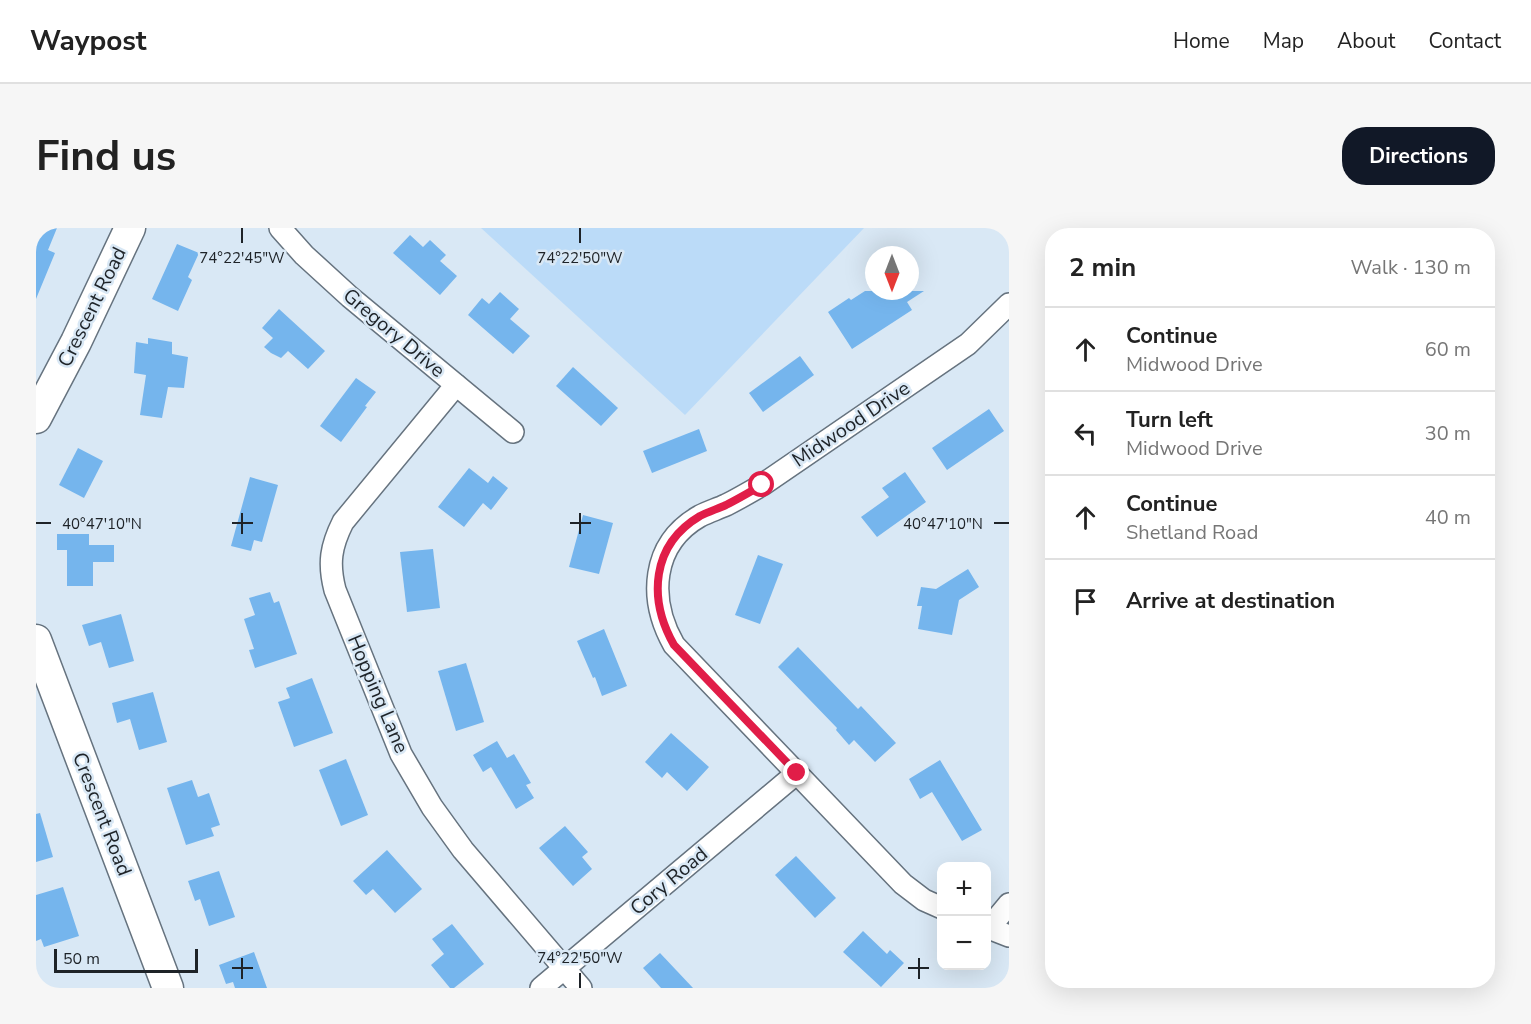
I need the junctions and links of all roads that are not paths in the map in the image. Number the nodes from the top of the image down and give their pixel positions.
1 (130, 228) edge
2 (280, 228) edge
3 (1009, 304) edge
4 (456, 385) junction
5 (36, 418) edge
6 (513, 432) dead end
7 (36, 640) edge
8 (797, 773) junction
9 (1009, 904) edge
10 (937, 906) edge
11 (991, 924) edge
12 (991, 928) edge
13 (1009, 936) edge
14 (564, 969) junction
15 (168, 988) edge
16 (541, 988) edge
17 (581, 988) edge

1 - 5 street, Crescent Road
2 - 4 street, Gregory Drive
3 - 8 street, Midwood Drive
4 - 6 street, Gregory Drive
4 - 14 street, Hopping Lane
7 - 15 street, Crescent Road
8 - 10 street, Midwood Drive
8 - 14 street, Cory Road
9 - 11 street
12 - 13 street
14 - 16 street, Cory Road
14 - 17 street, Hopping Lane

